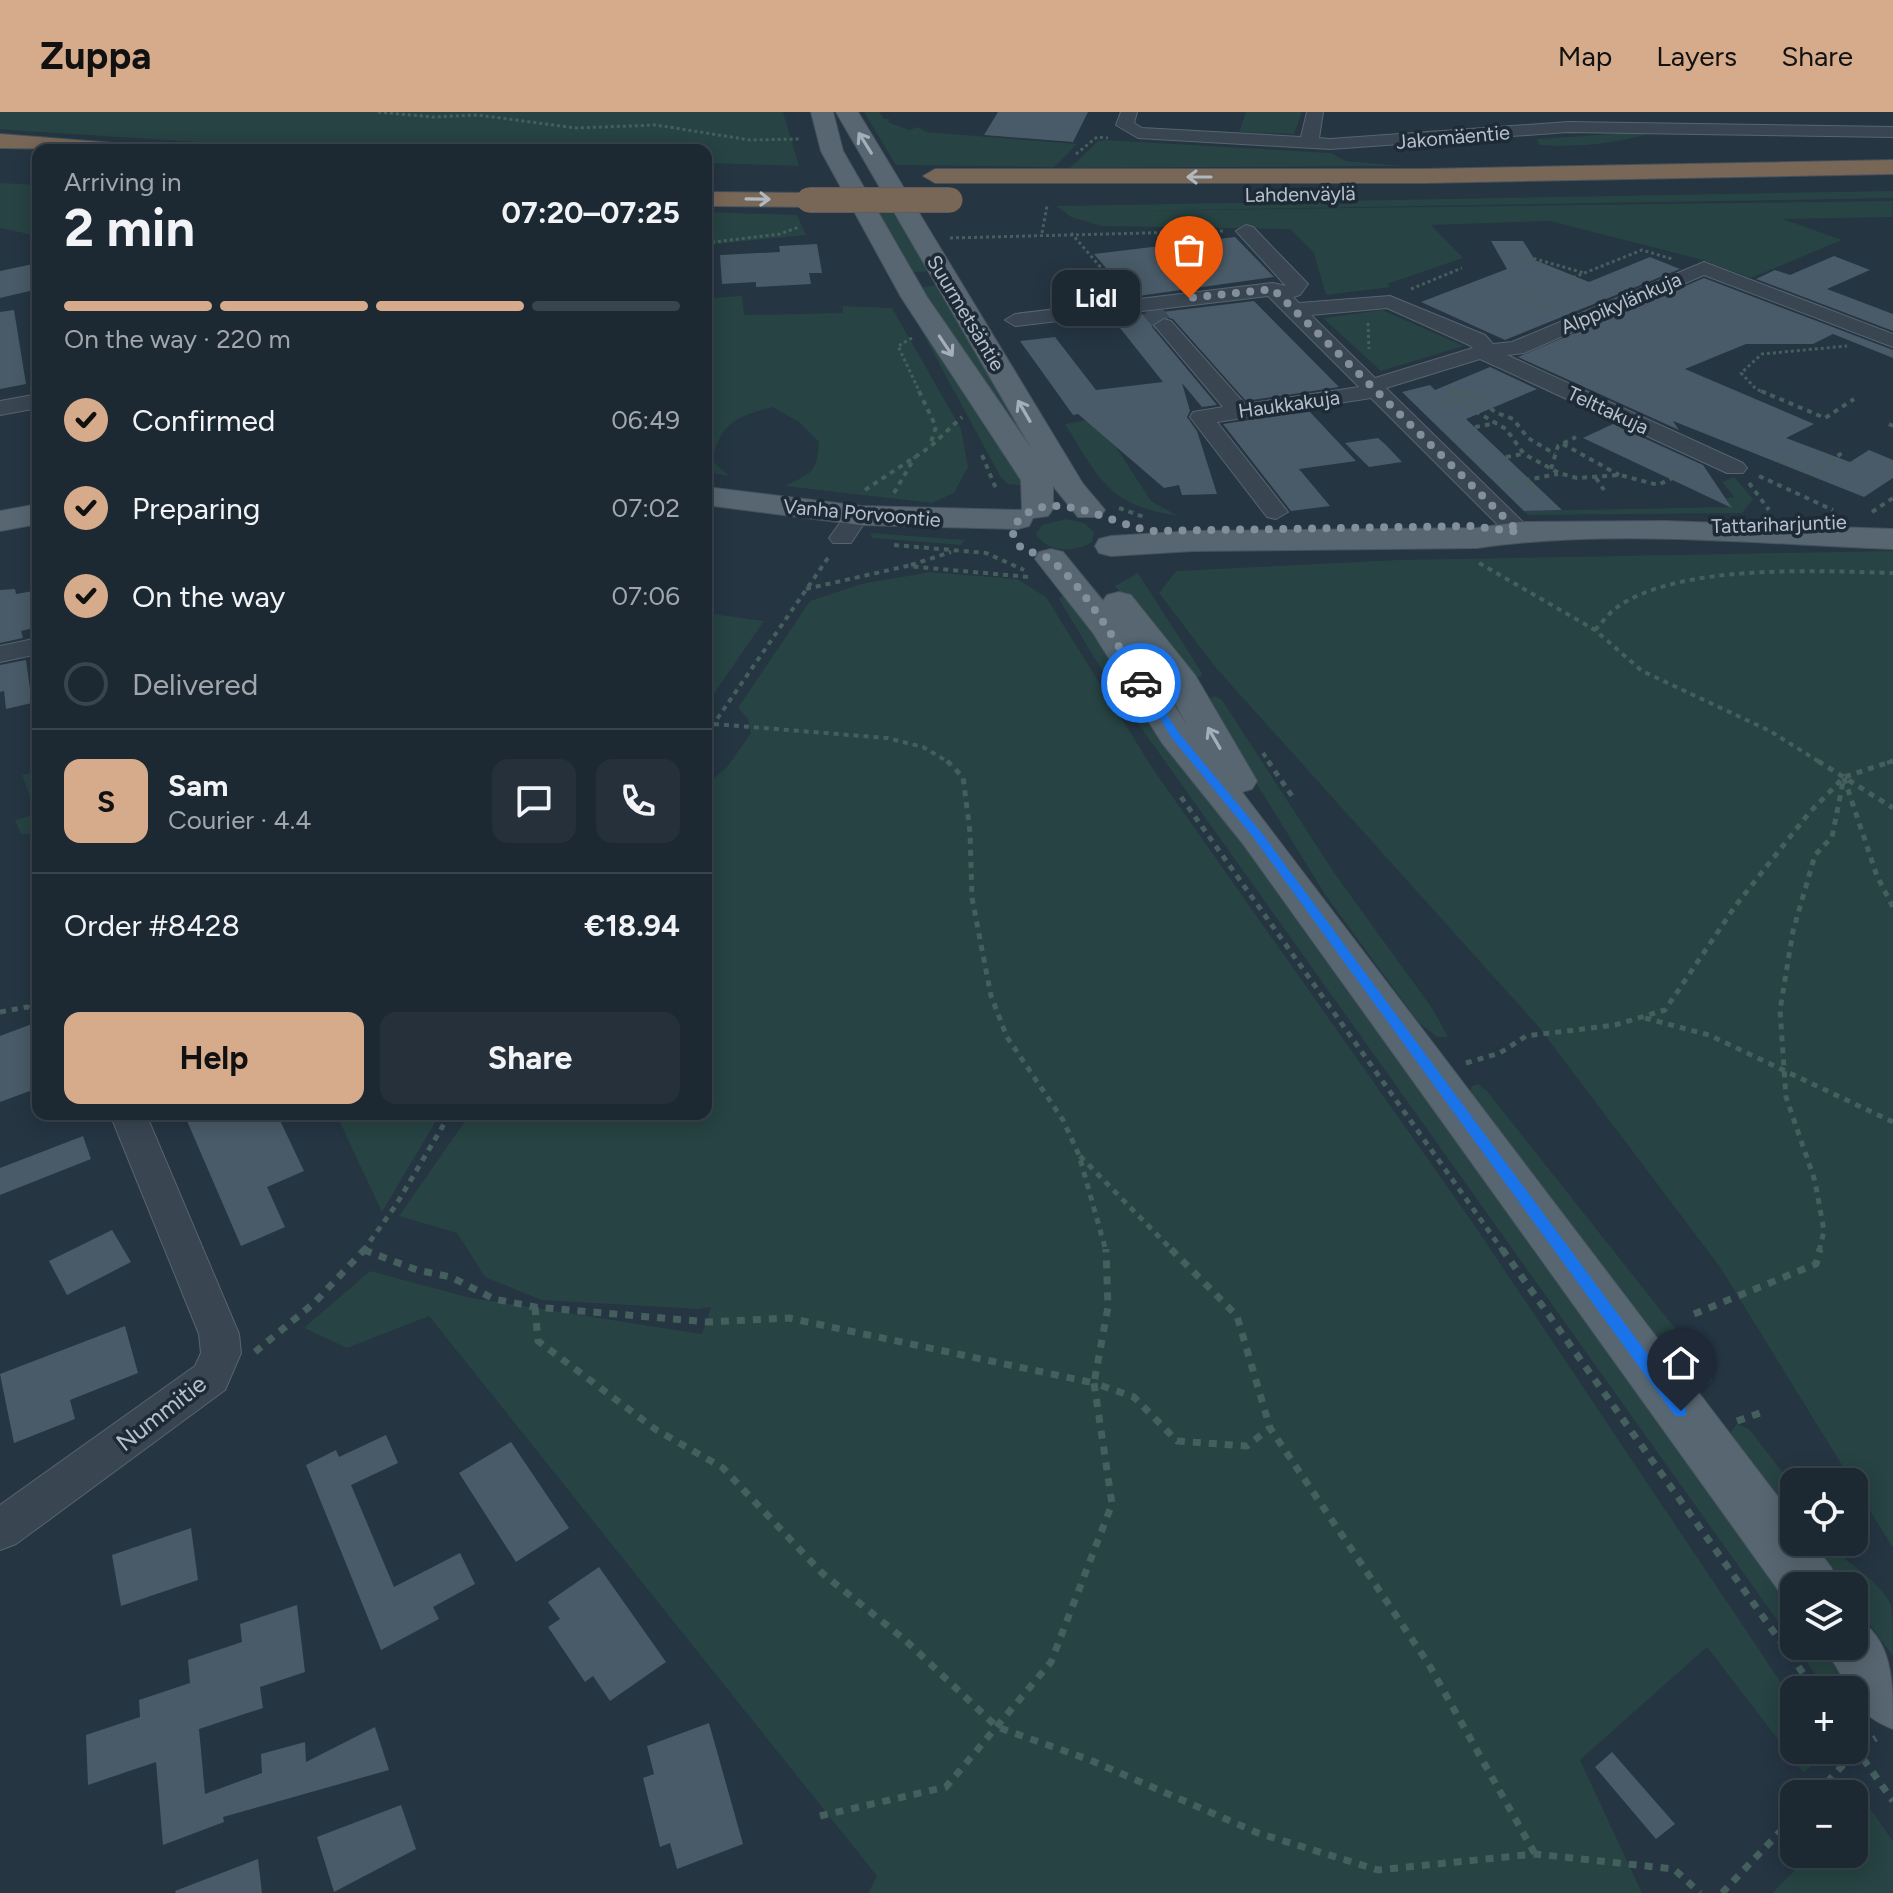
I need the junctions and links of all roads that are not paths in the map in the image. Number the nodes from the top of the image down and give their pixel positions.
1 (822, 112) edge
2 (847, 112) edge
3 (1129, 112) edge
4 (1315, 112) edge
5 (1893, 132) edge
6 (0, 141) edge
7 (38, 144) edge
8 (1310, 144) junction
9 (1893, 167) edge
10 (812, 175) dead end
11 (1893, 184) edge
12 (712, 199) edge
13 (1246, 231) road end
14 (1278, 294) junction
15 (1295, 310) junction
16 (1148, 311) junction
17 (1015, 320) dead end
18 (1883, 337) edge
19 (1482, 352) junction
20 (1374, 388) junction
21 (32, 402) edge
22 (0, 408) edge
23 (1239, 411) junction
24 (1735, 468) road end
25 (712, 497) edge
26 (712, 497) edge
27 (32, 502) edge
28 (0, 508) edge
29 (1276, 512) dead end
30 (32, 515) edge
31 (1882, 518) edge
32 (0, 521) edge
33 (1023, 523) junction
34 (1105, 528) junction
35 (1665, 531) junction
36 (1519, 532) junction
37 (1893, 539) edge
38 (1042, 569) junction
39 (32, 647) edge
40 (0, 654) edge
41 (1257, 835) junction
42 (130, 1120) edge
43 (0, 1530) edge
44 (1800, 1572) edge
45 (1864, 1660) edge
46 (1893, 1699) edge

1 -> 33 main road, Suurmetsäntie
34 -> 2 main road, Suurmetsäntie
3 - 8 street, Jakomäentie
4 - 8 street
5 - 8 street, Jakomäentie
6 - 7 highway
9 -> 10 highway, Lahdenväylä
12 -> 11 highway, Lahdenväylä, bridge
13 - 14 street
14 - 15 street
14 - 16 street
15 - 19 street, Telttakuja
15 - 20 street
16 - 17 street
16 - 23 street
18 - 19 street, Alppikylänkuja
19 - 20 street, Alppikylänkuja
19 - 24 street, Telttakuja
20 - 23 street, Haukkakuja
20 - 36 street
21 - 22 street
23 - 29 street, Haukkakuja
25 - 33 main road, Vanha Porvoontie
26 - 33 main road, Vanha Porvoontie
27 - 28 main road
30 - 32 main road
31 - 35 main road, Tattariharjuntie
33 - 34 main road
33 - 38 main road
34 - 36 main road, Tattariharjuntie
34 - 36 main road, Tattariharjuntie
34 - 38 main road
41 -> 34 main road, Suurmetsäntie
35 - 36 main road, Tattariharjuntie
35 - 37 main road, Tattariharjuntie
38 - 41 main road, Suurmetsäntie
39 - 40 street
41 - 44 main road, Suurmetsäntie
42 - 43 street, Nummitie
45 - 46 main road

